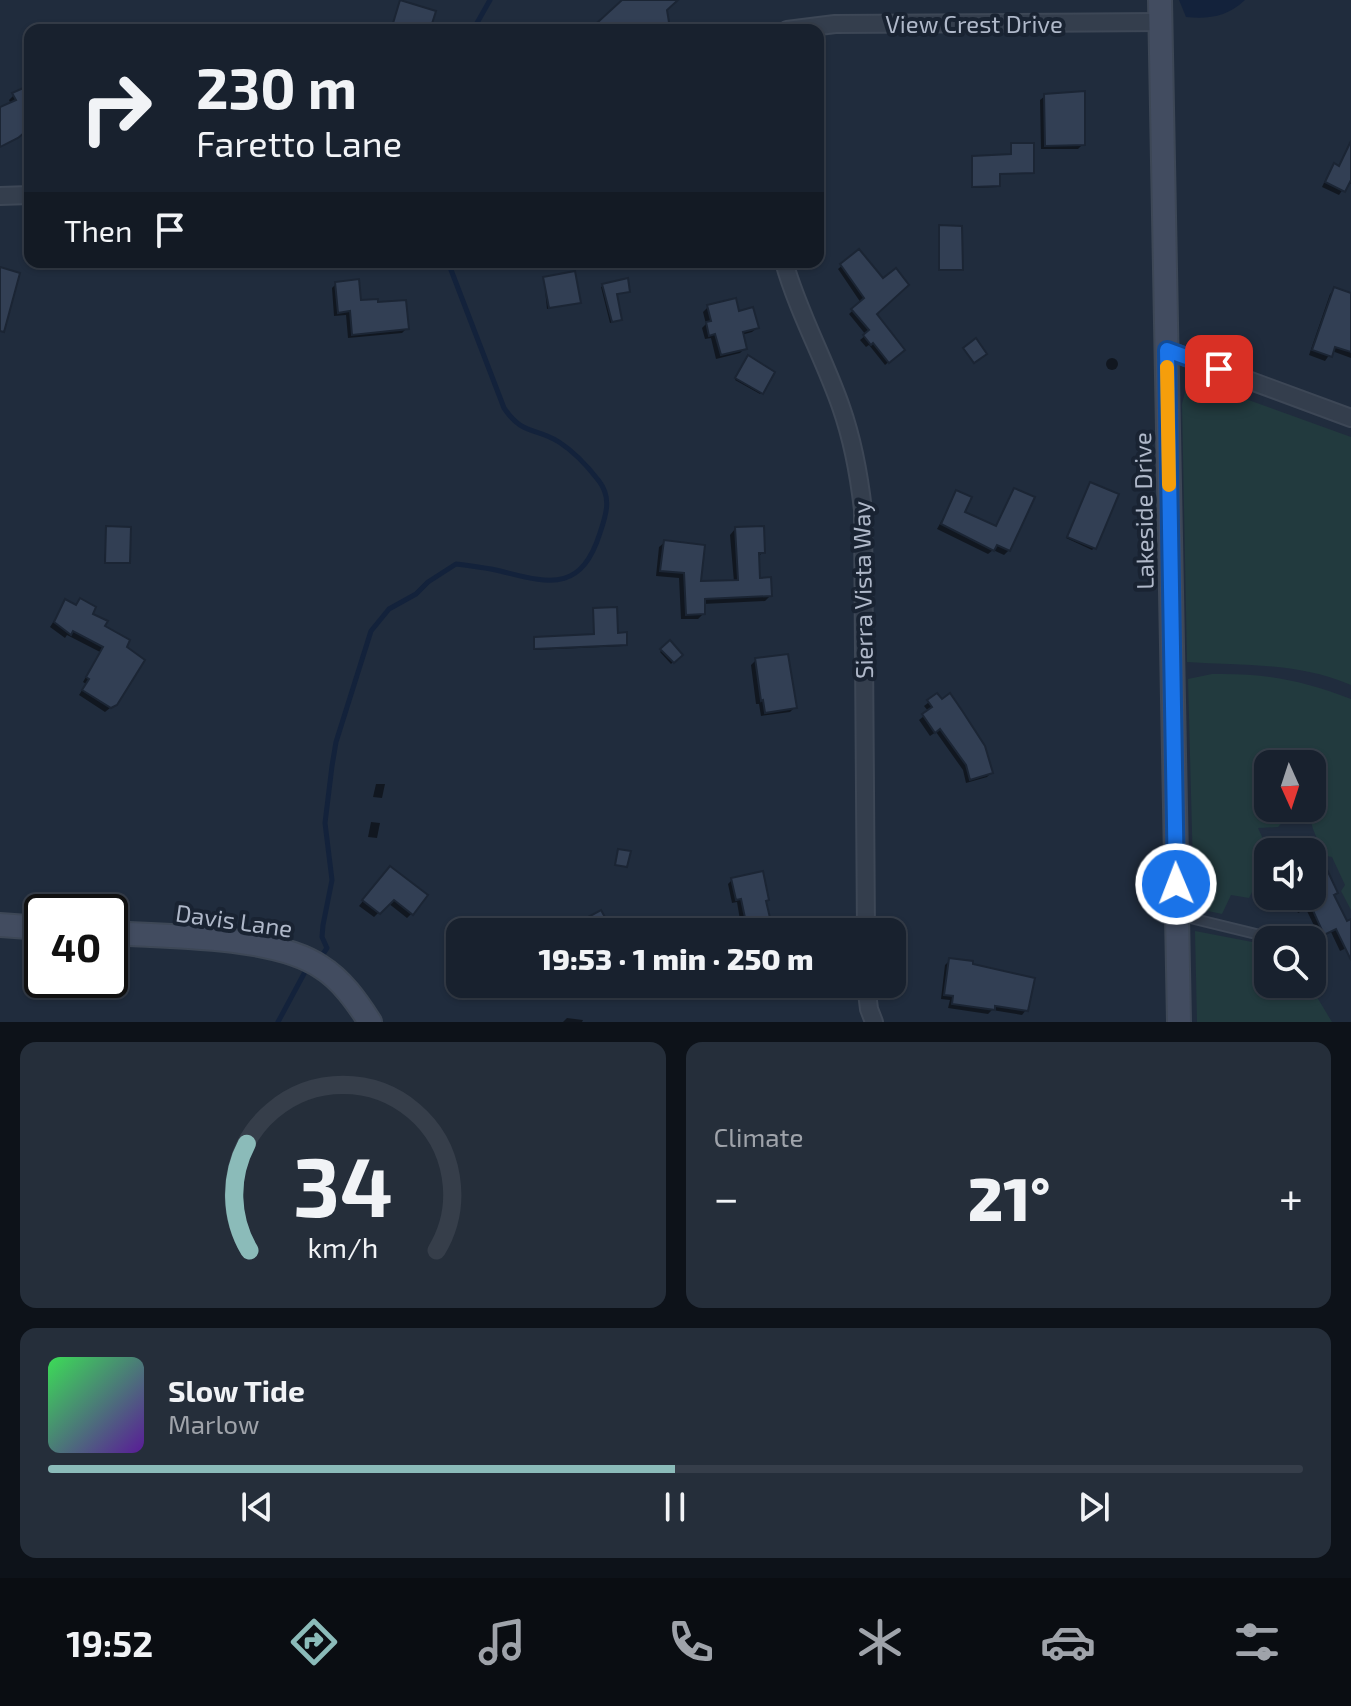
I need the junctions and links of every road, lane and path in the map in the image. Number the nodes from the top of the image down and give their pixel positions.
1 (1160, 11) edge
2 (824, 25) edge
3 (24, 195) edge
4 (0, 196) edge
5 (786, 268) edge
6 (1167, 350) junction
7 (1351, 418) edge
8 (1177, 915) junction
9 (866, 918) edge
10 (0, 925) edge
11 (24, 927) edge
12 (128, 934) edge
13 (1254, 934) edge
14 (868, 998) edge
15 (370, 1022) edge
16 (874, 1022) edge
17 (1179, 1022) edge

1 - 2 street, View Crest Drive
1 - 6 street, Lakeside Drive
3 - 4 street
5 - 9 street, Sierra Vista Way
6 - 7 street
6 - 8 street, Lakeside Drive
8 - 13 lane
8 - 17 street, Lakeside Drive
10 - 11 street
12 - 15 street, Davis Lane
14 - 16 street

